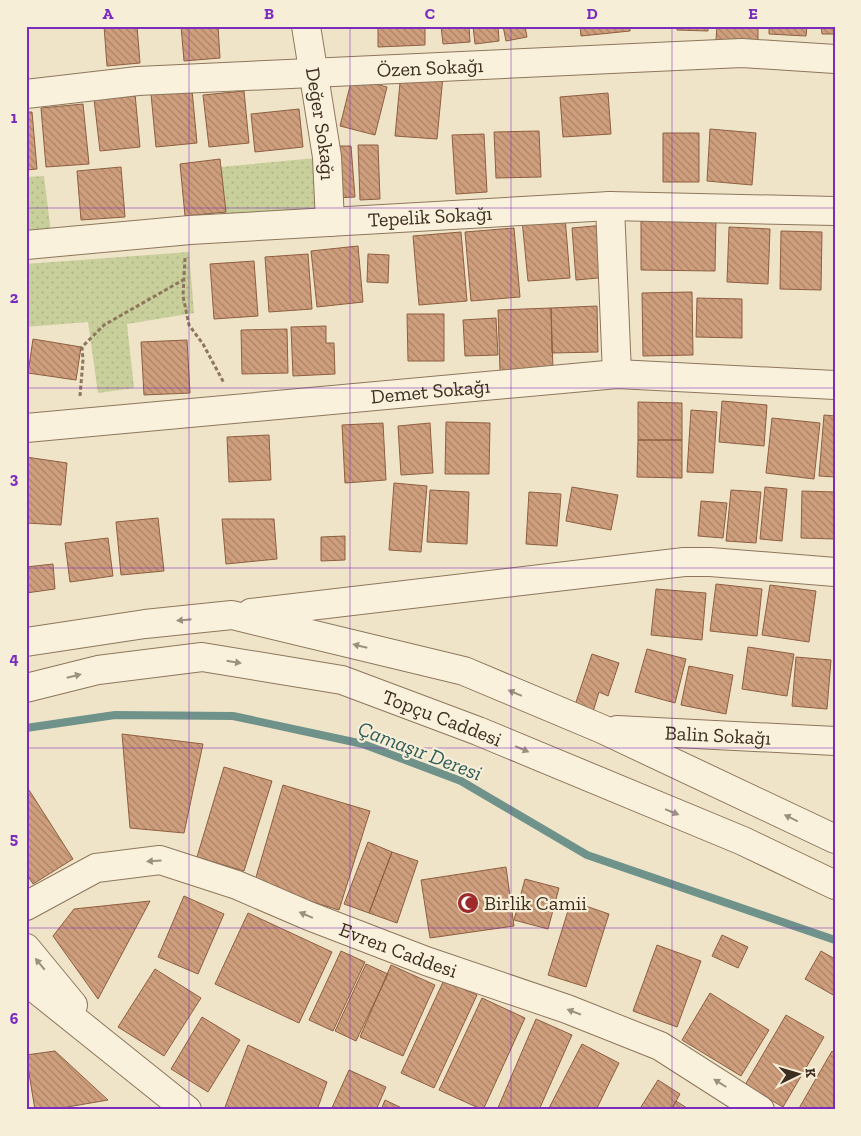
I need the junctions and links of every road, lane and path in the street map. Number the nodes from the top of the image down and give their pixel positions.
1 (306, 26) edge
2 (835, 59) edge
3 (315, 74) junction
4 (26, 94) edge
5 (610, 206) junction
6 (835, 211) edge
7 (330, 222) junction
8 (190, 230) junction
9 (26, 245) edge
10 (183, 280) junction
11 (618, 374) junction
12 (835, 385) edge
13 (245, 408) junction
14 (70, 424) junction
15 (26, 428) edge
16 (835, 572) edge
17 (232, 615) junction
18 (26, 642) edge
19 (26, 688) edge
20 (602, 729) junction
21 (835, 741) edge
22 (835, 839) edge
23 (835, 885) edge
24 (26, 906) edge
25 (26, 948) edge
26 (26, 982) edge
27 (104, 1043) junction
28 (187, 1110) edge
29 (760, 1110) edge

1 - 3 street, Değer Sokağı
2 - 3 street, Özen Sokağı
3 - 4 street, Özen Sokağı
3 - 7 street, Değer Sokağı
5 - 6 street, Tepelik Sokağı
5 - 7 street, Tepelik Sokağı
5 - 11 street
7 - 8 street, Tepelik Sokağı
8 - 9 street, Tepelik Sokağı
8 - 10 path
10 - 13 path
10 - 14 path
11 - 12 street, Demet Sokağı
11 - 13 street, Demet Sokağı
13 - 14 street, Demet Sokağı
14 - 15 street, Demet Sokağı
16 - 17 street
17 -> 18 street
20 -> 17 street
19 -> 23 street, Topçu Caddesi
20 - 21 street, Balin Sokağı
22 -> 20 street
29 -> 24 street, Evren Caddesi
27 -> 25 street
26 - 27 street
27 - 28 street

